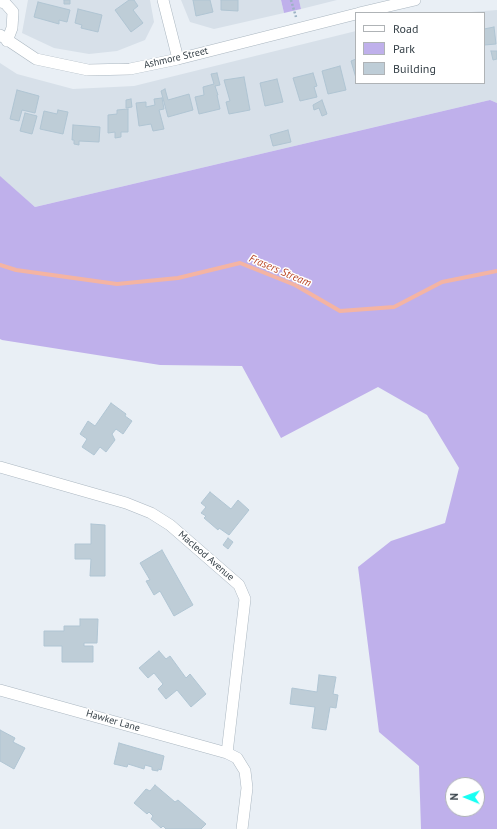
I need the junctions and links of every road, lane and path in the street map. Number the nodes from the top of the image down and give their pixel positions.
1 (163, 0) edge
2 (291, 0) edge
3 (415, 0) edge
4 (0, 2) edge
5 (363, 12) edge
6 (355, 14) edge
7 (298, 27) junction
8 (4, 38) edge
9 (178, 59) junction
10 (0, 467) edge
11 (0, 690) edge
12 (227, 753) junction
13 (242, 829) edge

1 - 9 street
2 - 7 path
3 - 5 street
4 - 8 street
6 - 7 street, Ashmore Street
7 - 9 street, Ashmore Street
8 - 9 street, Ashmore Street
10 - 12 street, Macleod Avenue
11 - 12 street, Hawker Lane
12 - 13 street

